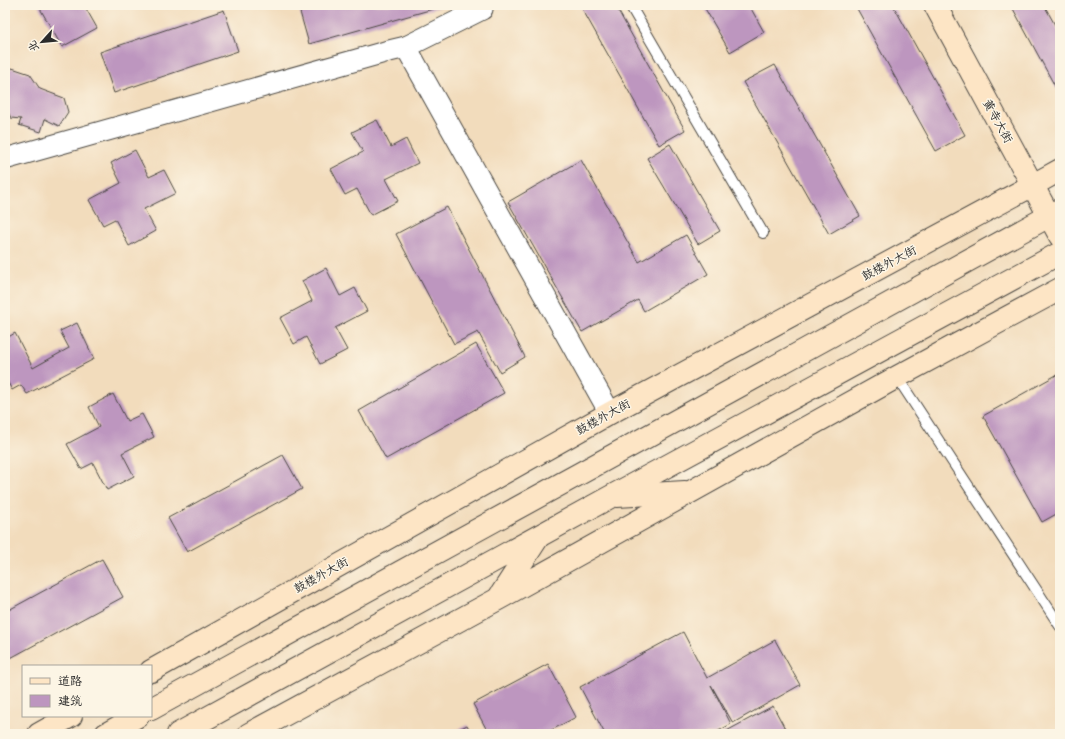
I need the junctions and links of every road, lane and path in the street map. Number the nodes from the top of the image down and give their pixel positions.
1 (630, 5) edge
2 (935, 5) edge
3 (483, 6) edge
4 (406, 47) junction
5 (5, 159) edge
6 (1060, 170) edge
7 (1033, 185) junction
8 (1055, 213) edge
9 (763, 233) dead end
10 (1060, 236) edge
11 (1060, 253) edge
12 (1060, 289) edge
13 (897, 377) junction
14 (610, 413) junction
15 (691, 491) junction
16 (610, 497) junction
17 (538, 536) junction
18 (498, 599) junction
19 (1060, 626) edge
20 (152, 670) edge
21 (152, 708) edge
22 (69, 717) edge
23 (136, 717) edge
24 (39, 734) edge
25 (106, 734) edge
26 (178, 734) edge
27 (249, 734) edge

1 - 9 lane
2 - 7 street, 黄寺大街
3 - 4 street
4 - 5 street
4 - 14 street
6 - 7 street, 鼓楼外大街
7 - 8 street, 黄寺大街
7 - 14 street, 鼓楼外大街
8 - 10 street, 黄寺大街
8 - 21 street
11 - 16 street
12 - 13 street
13 - 15 street
13 - 19 lane
14 - 20 street, 鼓楼外大街
15 - 16 street
15 - 18 street
16 - 17 street
17 - 18 street
17 - 26 street
18 - 27 street
22 - 24 street
23 - 25 street

